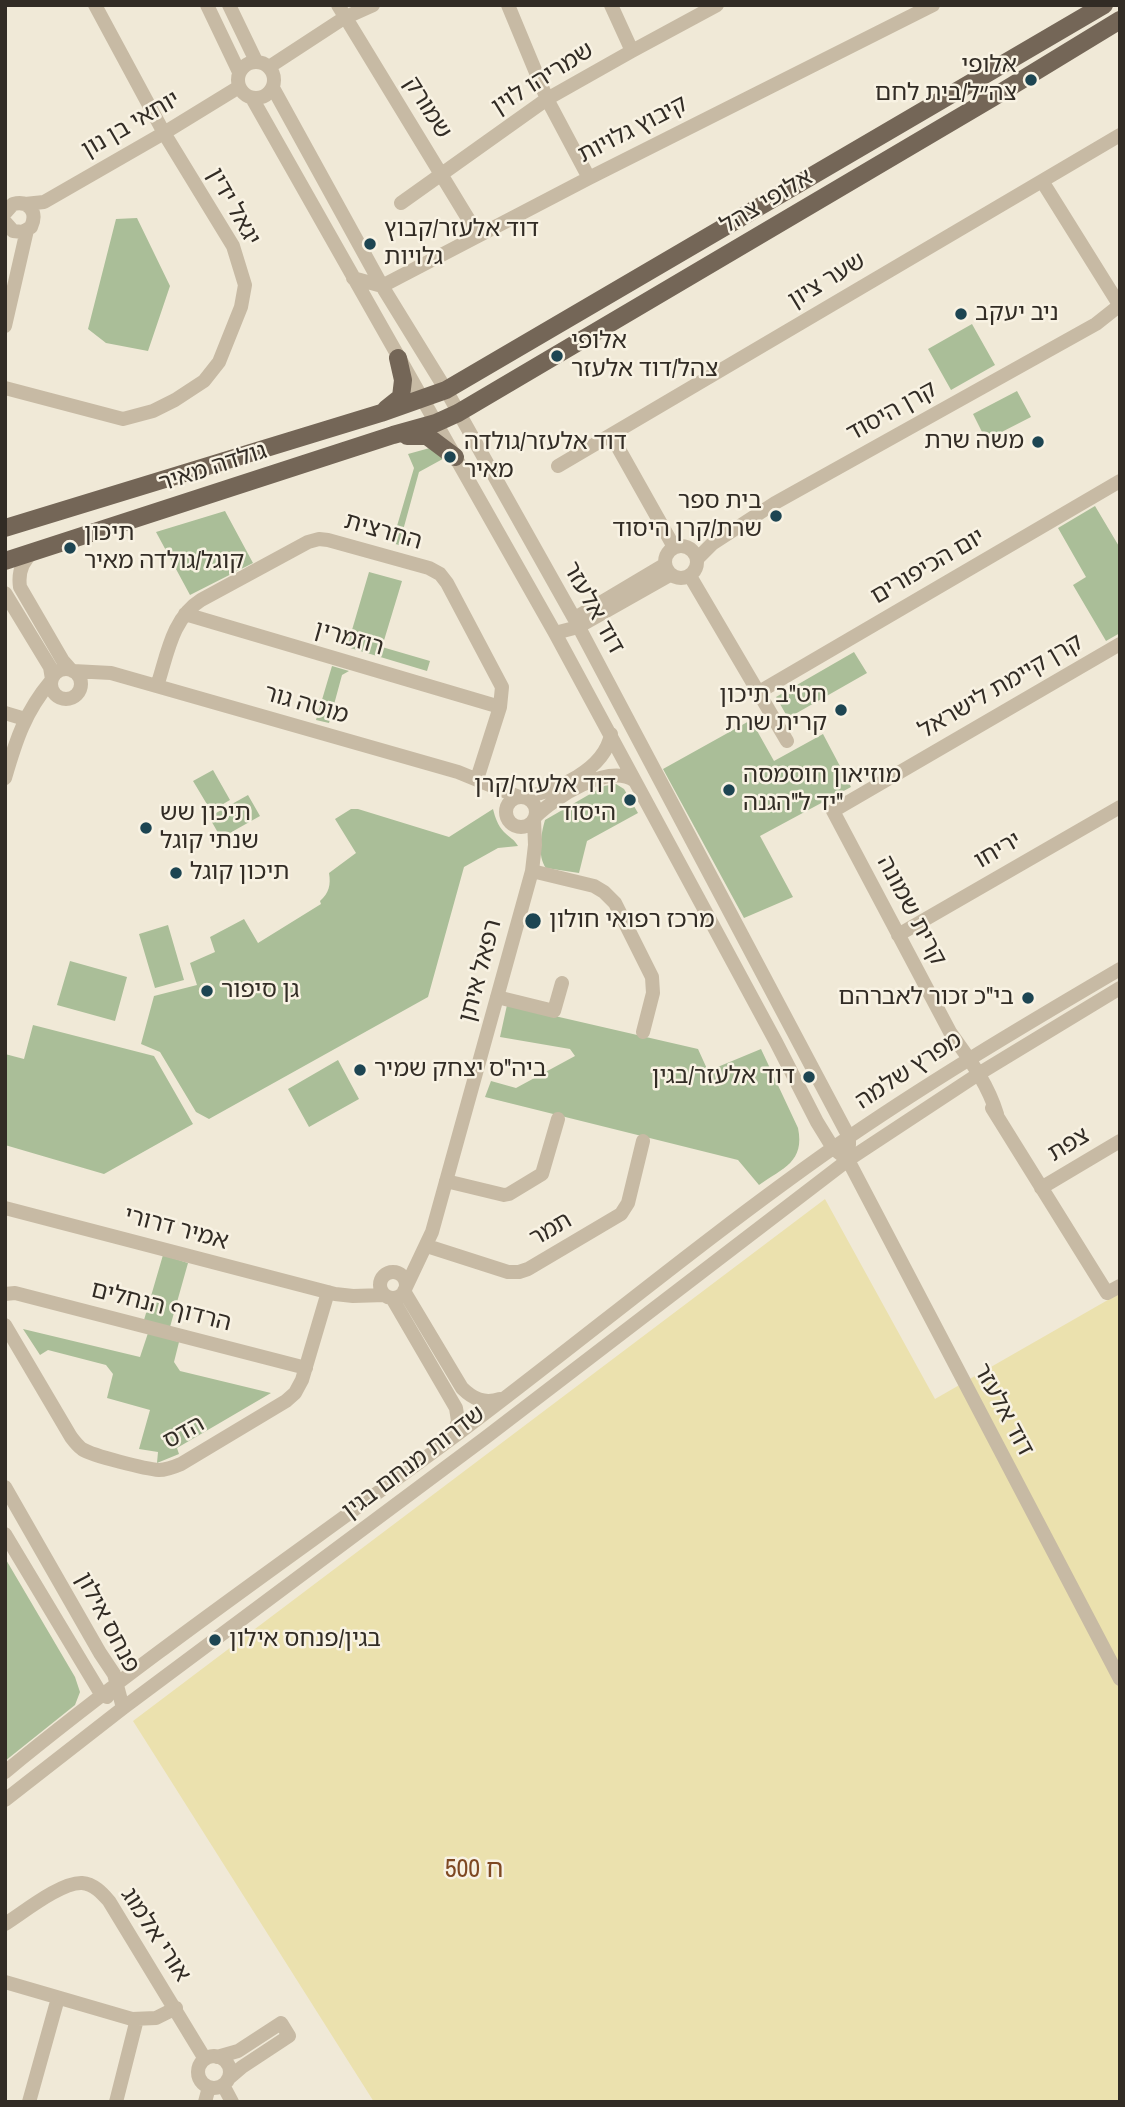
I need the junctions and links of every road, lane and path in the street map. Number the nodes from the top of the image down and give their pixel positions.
1 (95, 5) edge
2 (207, 5) edge
3 (229, 5) edge
4 (373, 5) edge
5 (508, 5) edge
6 (611, 5) edge
7 (717, 5) edge
8 (933, 5) edge
9 (1104, 5) edge
10 (341, 12) edge
11 (1120, 20) edge
12 (632, 51) junction
13 (263, 64) junction
14 (239, 80) junction
15 (273, 88) junction
16 (252, 98) junction
17 (547, 99) junction
18 (164, 133) junction
19 (1120, 135) edge
20 (442, 175) junction
21 (590, 178) junction
22 (1042, 181) junction
23 (401, 203) dead end
24 (6, 206) edge
25 (30, 209) junction
26 (15, 228) edge
27 (478, 235) junction
28 (353, 278) junction
29 (382, 286) junction
30 (1120, 305) edge
31 (1120, 317) edge
32 (1097, 324) junction
33 (5, 326) edge
34 (398, 358) junction
35 (5, 388) edge
36 (446, 390) junction
37 (422, 400) junction
38 (381, 413) junction
39 (458, 413) junction
40 (436, 423) junction
41 (393, 435) junction
42 (611, 435) junction
43 (455, 457) junction
44 (558, 466) dead end
45 (1120, 481) edge
46 (7, 527) edge
47 (674, 547) junction
48 (33, 552) junction
49 (695, 554) junction
50 (5, 561) edge
51 (667, 570) junction
52 (690, 576) junction
53 (5, 593) edge
54 (185, 614) junction
55 (576, 623) junction
56 (555, 632) junction
57 (1119, 645) edge
58 (72, 670) junction
59 (111, 673) junction
60 (52, 680) junction
61 (157, 686) junction
62 (759, 692) junction
63 (78, 693) junction
64 (61, 698) junction
65 (500, 707) junction
66 (5, 713) edge
67 (26, 717) junction
68 (611, 734) junction
69 (787, 741) dead end
70 (5, 778) edge
71 (635, 781) junction
72 (483, 782) junction
73 (521, 797) junction
74 (1120, 807) edge
75 (832, 811) joint
76 (534, 818) junction
77 (510, 820) junction
78 (532, 871) junction
79 (898, 935) junction
80 (1120, 969) edge
81 (562, 983) dead end
82 (1120, 988) edge
83 (497, 997) junction
84 (643, 1031) dead end
85 (964, 1062) junction
86 (975, 1076) junction
87 (558, 1119) dead end
88 (817, 1122) junction
89 (849, 1138) junction
90 (643, 1141) dead end
91 (1120, 1141) edge
92 (832, 1149) junction
93 (817, 1160) junction
94 (848, 1160) junction
95 (446, 1181) junction
96 (1041, 1188) junction
97 (5, 1208) edge
98 (427, 1245) junction
99 (387, 1275) junction
100 (1113, 1290) edge
101 (332, 1293) junction
102 (397, 1293) junction
103 (5, 1294) edge
104 (5, 1325) edge
105 (306, 1368) junction
106 (507, 1396) junction
107 (450, 1438) junction
108 (5, 1487) edge
109 (5, 1534) edge
110 (100, 1653) junction
111 (144, 1662) junction
112 (83, 1664) junction
113 (1120, 1679) edge
114 (117, 1683) junction
115 (102, 1694) junction
116 (123, 1708) junction
117 (79, 1711) junction
118 (5, 1772) edge
119 (5, 1800) edge
120 (5, 1924) edge
121 (5, 1982) edge
122 (58, 1997) junction
123 (176, 2008) junction
124 (137, 2019) junction
125 (211, 2058) junction
126 (220, 2084) junction
127 (29, 2102) edge
128 (116, 2102) edge
129 (205, 2102) edge
130 (232, 2102) edge

1 - 18 street, יגאל ידין
2 - 14 street, דוד אלעזר
3 - 13 street, דוד אלעזר
4 - 10 street
5 - 17 street
6 - 12 street
7 - 12 street, שמריהו לוין
8 - 21 street, קיבוץ גלויות
9 - 36 main road, אלופי צהל
10 - 13 street
10 - 20 street, שמורק
11 - 39 main road, אלופי צהל
12 - 17 street, שמריהו לוין
13 - 14 street
13 - 15 street, דוד אלעזר
14 - 16 street, דוד אלעזר
14 - 18 street, יוחאי בן נון
15 - 16 street
15 - 29 street, דוד אלעזר
16 - 28 street, דוד אלעזר
17 - 20 street, שמריהו לוין
17 - 21 street
18 - 25 street, יוחאי בן נון
18 - 35 street, יגאל ידין
19 - 22 street, שער ציון
20 - 23 street, שמריהו לוין
20 - 27 street, שמורק
21 - 27 street, קיבוץ גלויות
22 - 30 street
22 - 42 street, שער ציון
24 - 25 street
25 - 26 street, יוחאי בן נון
26 - 33 street
27 - 29 street, קיבוץ גלויות
28 - 29 street
28 - 34 street, דוד אלעזר
29 - 36 street, דוד אלעזר
30 - 32 street, קרן היסוד
31 - 32 street, קרן היסוד
32 - 49 street, קרן היסוד
34 - 37 street, דוד אלעזר
34 - 38 main road
36 - 37 main road, אלופי צהל
36 - 39 street, דוד אלעזר
37 - 38 main road, גולדה מאיר
37 - 40 street, דוד אלעזר
38 - 46 main road, גולדה מאיר
39 - 40 main road, אלופי צהל
39 - 55 street, דוד אלעזר
40 - 41 main road, גולדה מאיר
40 - 43 street, דוד אלעזר
41 - 43 main road
41 - 48 main road, גולדה מאיר
42 - 44 street, שער ציון
42 - 47 street
43 - 56 street, דוד אלעזר
45 - 62 street, יום הכיפורים
47 - 49 street
47 - 51 street
48 - 50 main road, גולדה מאיר
48 - 58 street
49 - 52 street
51 - 52 street
51 - 55 street
52 - 62 street
53 - 60 street
54 - 61 street, החרצית
54 - 65 street, רוזמרין
54 - 65 street, החרצית
55 - 56 street
55 - 89 street, דוד אלעזר
56 - 68 street, דוד אלעזר
57 - 75 street, קרן קיימת לישראל
58 - 59 street, מוטה גור
58 - 60 street
58 - 63 street
59 - 61 street, מוטה גור
59 - 63 street
60 - 64 street
60 - 67 street
61 - 72 street, מוטה גור
62 - 69 street
63 - 64 street
64 - 67 street
65 - 72 street, החרצית
66 - 67 street
67 - 70 street
68 - 71 street, דוד אלעזר
68 - 73 street
71 - 76 street
71 - 88 street, דוד אלעזר
72 - 73 street, מוטה גור
72 - 77 street
73 - 76 street
73 - 77 street
74 - 79 street, יריחו
75 - 79 street, קרית שמונה
76 - 77 street
76 - 78 street, רפאל איתן
77 - 78 street
78 - 83 street, רפאל איתן
78 - 84 street
79 - 85 street, קרית שמונה
80 - 85 street, מפרץ שלמה
81 - 83 street
82 - 86 street, מפרץ שלמה
83 - 95 street, רפאל איתן
85 - 86 street, קרית שמונה
85 - 89 street, מפרץ שלמה
86 - 94 street, מפרץ שלמה
86 - 96 street
87 - 95 street
88 - 92 street, דוד אלעזר
88 - 93 street
89 - 92 street, מפרץ שלמה
89 - 94 street
90 - 98 street, תמר
91 - 96 street, צפת
92 - 93 street, שדרות מנחם בגין
92 - 94 street, דוד אלעזר
93 - 106 street, שדרות מנחם בגין
94 - 113 street, דוד אלעזר
94 - 116 street, שדרות מנחם בגין
95 - 98 street, רפאל איתן
96 - 100 street
97 - 101 street, אמיר דרורי
98 - 99 street
98 - 102 street, רפאל איתן
99 - 101 street
99 - 102 street
99 - 102 street
101 - 102 street, אמיר דרורי
101 - 105 street, הדס
102 - 106 street
102 - 107 street
103 - 105 street, הרדוף הנחלים
104 - 105 street, הדס
106 - 107 street, שדרות מנחם בגין
107 - 111 street, שדרות מנחם בגין
108 - 110 street, פנחס אילון
109 - 112 street, פנחס אילון
110 - 111 street
110 - 114 street, פנחס אילון
111 - 114 street, שדרות מנחם בגין
112 - 115 street, פנחס אילון
112 - 117 street
114 - 115 street, שדרות מנחם בגין
114 - 116 street, פנחס אילון
115 - 116 street, פנחס אילון
115 - 117 street, שדרות מנחם בגין
116 - 119 street, שדרות מנחם בגין
117 - 118 street, שדרות מנחם בגין
120 - 123 street, אורי אלמוג
121 - 122 street
122 - 124 street
122 - 127 street
123 - 124 street
123 - 125 street, אורי אלמוג
124 - 128 street
125 - 126 street
125 - 126 street
125 - 126 street
126 - 129 street
126 - 130 street

